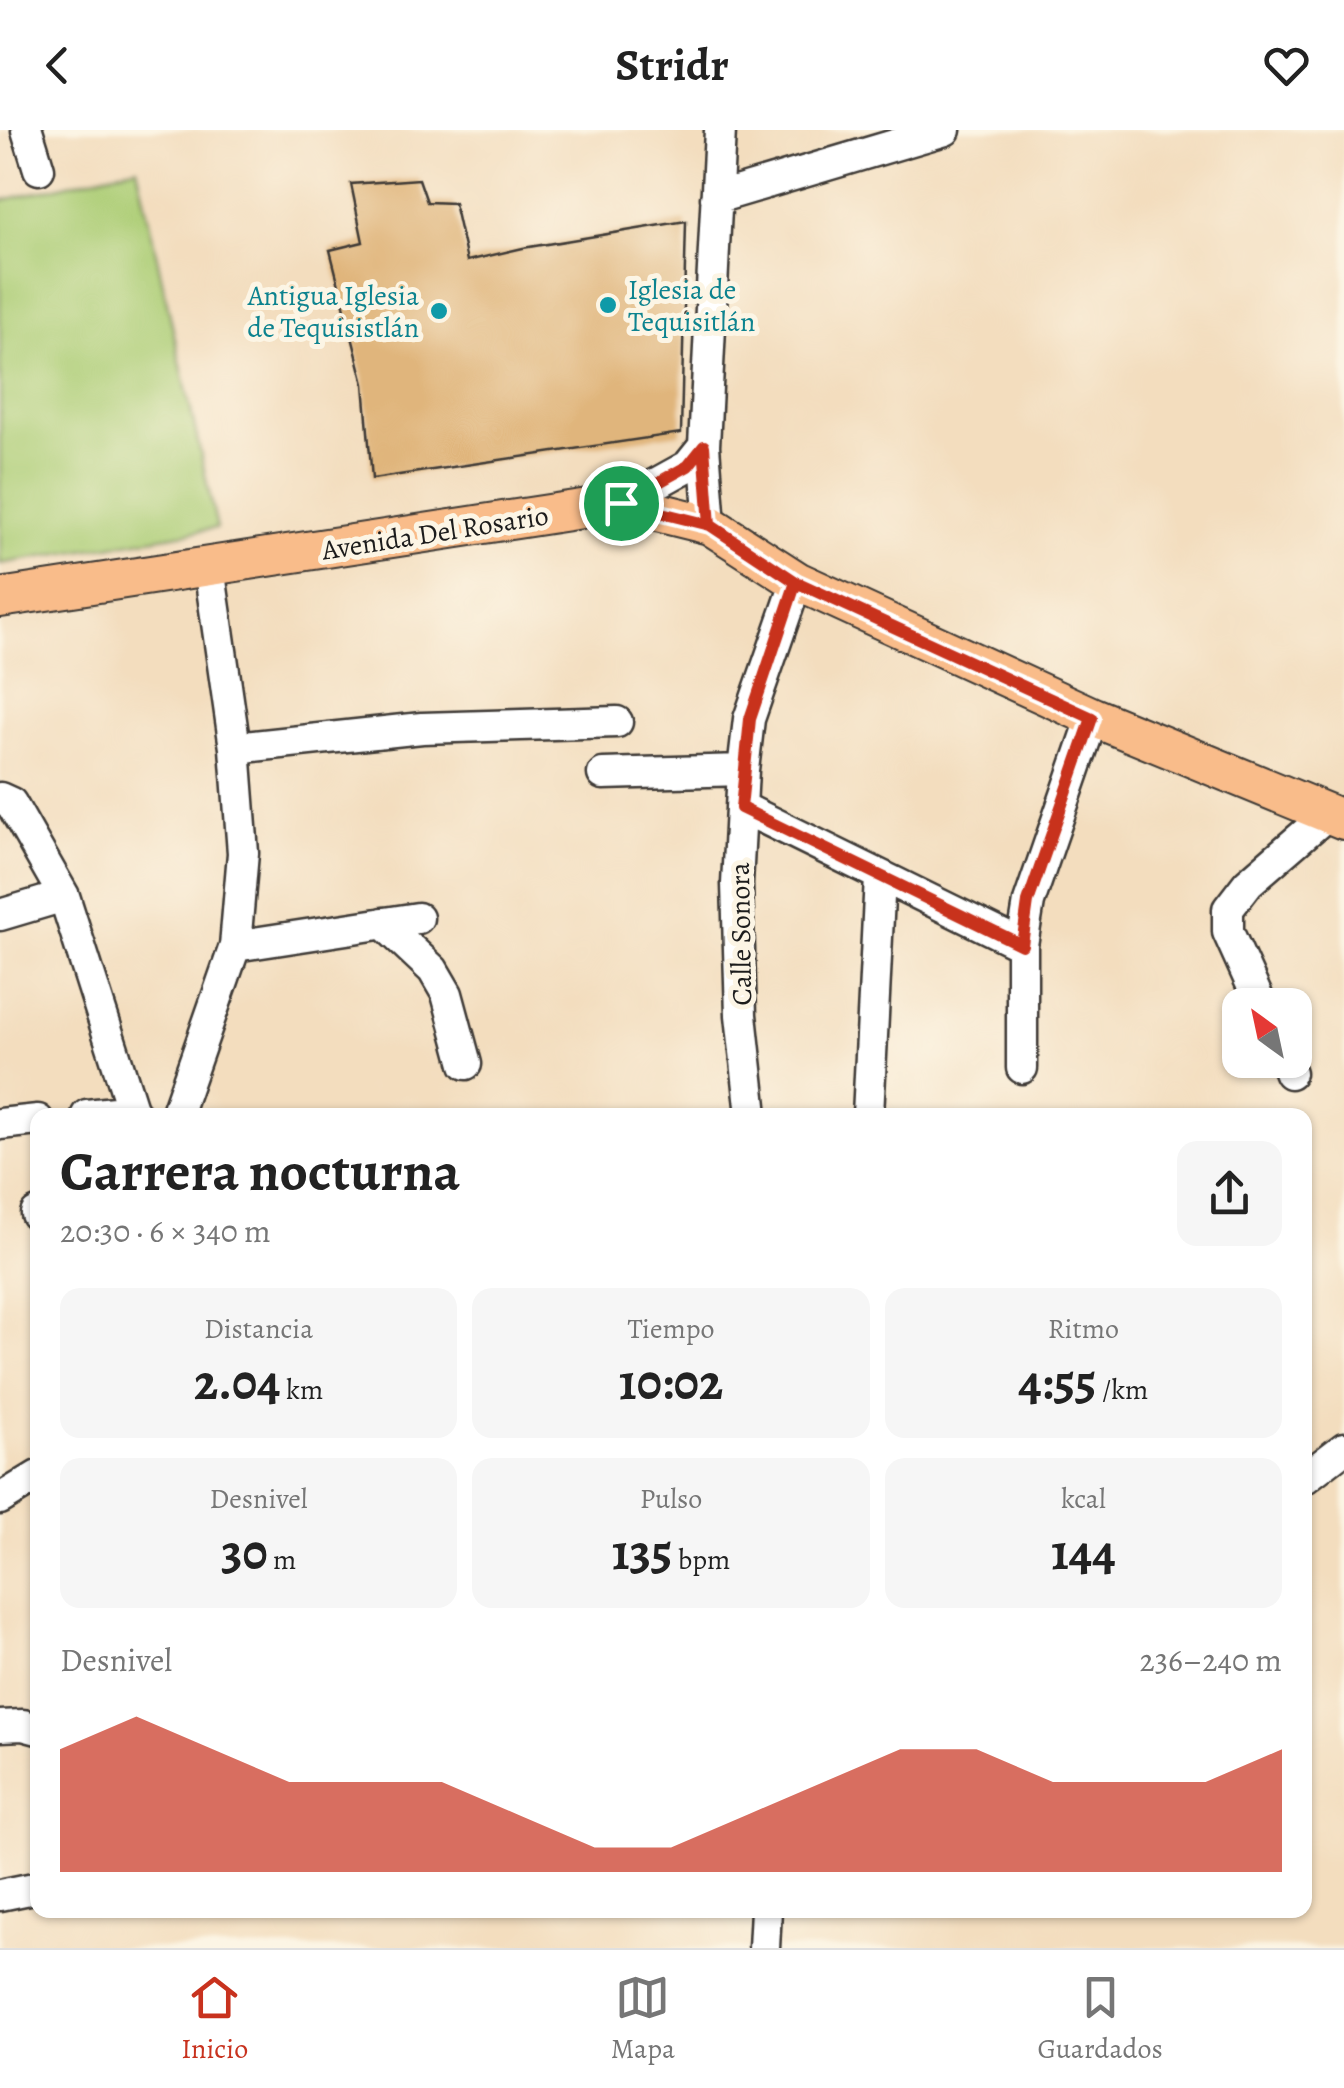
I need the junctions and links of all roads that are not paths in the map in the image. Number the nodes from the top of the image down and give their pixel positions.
1 (27, 130) edge
2 (720, 130) edge
3 (939, 131) edge
4 (39, 169) dead end
5 (716, 198) junction
6 (704, 446) junction
7 (621, 503) junction
8 (710, 525) junction
9 (209, 567) junction
10 (796, 582) junction
11 (0, 598) edge
12 (1092, 718) junction
13 (617, 722) dead end
14 (235, 748) junction
15 (744, 770) junction
16 (604, 774) dead end
17 (0, 798) edge
18 (741, 808) junction
19 (1336, 816) edge
20 (880, 877) junction
21 (64, 896) junction
22 (0, 914) edge
23 (418, 918) dead end
24 (383, 923) junction
25 (1022, 945) junction
26 (235, 946) junction
27 (1253, 988) edge
28 (466, 1064) dead end
29 (1022, 1068) dead end
30 (132, 1108) edge
31 (178, 1108) edge
32 (751, 1108) edge
33 (868, 1108) edge
34 (30, 1121) edge
35 (0, 1124) edge
36 (1344, 1448) edge
37 (1312, 1473) edge
38 (30, 1481) edge
39 (0, 1498) edge
40 (0, 1726) edge
41 (30, 1727) edge
42 (30, 1889) edge
43 (0, 1896) edge
44 (766, 1918) edge
45 (764, 1948) edge

1 - 4 street
2 - 5 street
3 - 5 street
5 - 6 street
6 - 7 street
6 - 8 street
7 - 8 main road, Avenida Del Rosario
7 - 9 main road, Avenida Del Rosario
8 - 10 main road, Avenida Del Rosario
9 - 11 main road, Avenida Del Rosario
9 - 14 street
10 - 12 main road, Avenida Del Rosario
10 - 15 street, Calle Sonora
12 - 19 main road, Avenida Del Rosario
12 - 25 street
13 - 14 street
14 - 26 street
15 - 16 street
15 - 18 street, Calle Sonora
17 - 21 street
18 - 20 street
18 - 32 street, Calle Sonora
19 - 27 street
20 - 25 street
20 - 33 street
21 - 22 street
21 - 30 street
23 - 24 street
24 - 26 street
24 - 28 street
25 - 29 street
26 - 31 street
34 - 35 street
36 - 37 street
38 - 39 street
40 - 41 street
42 - 43 street
44 - 45 street

